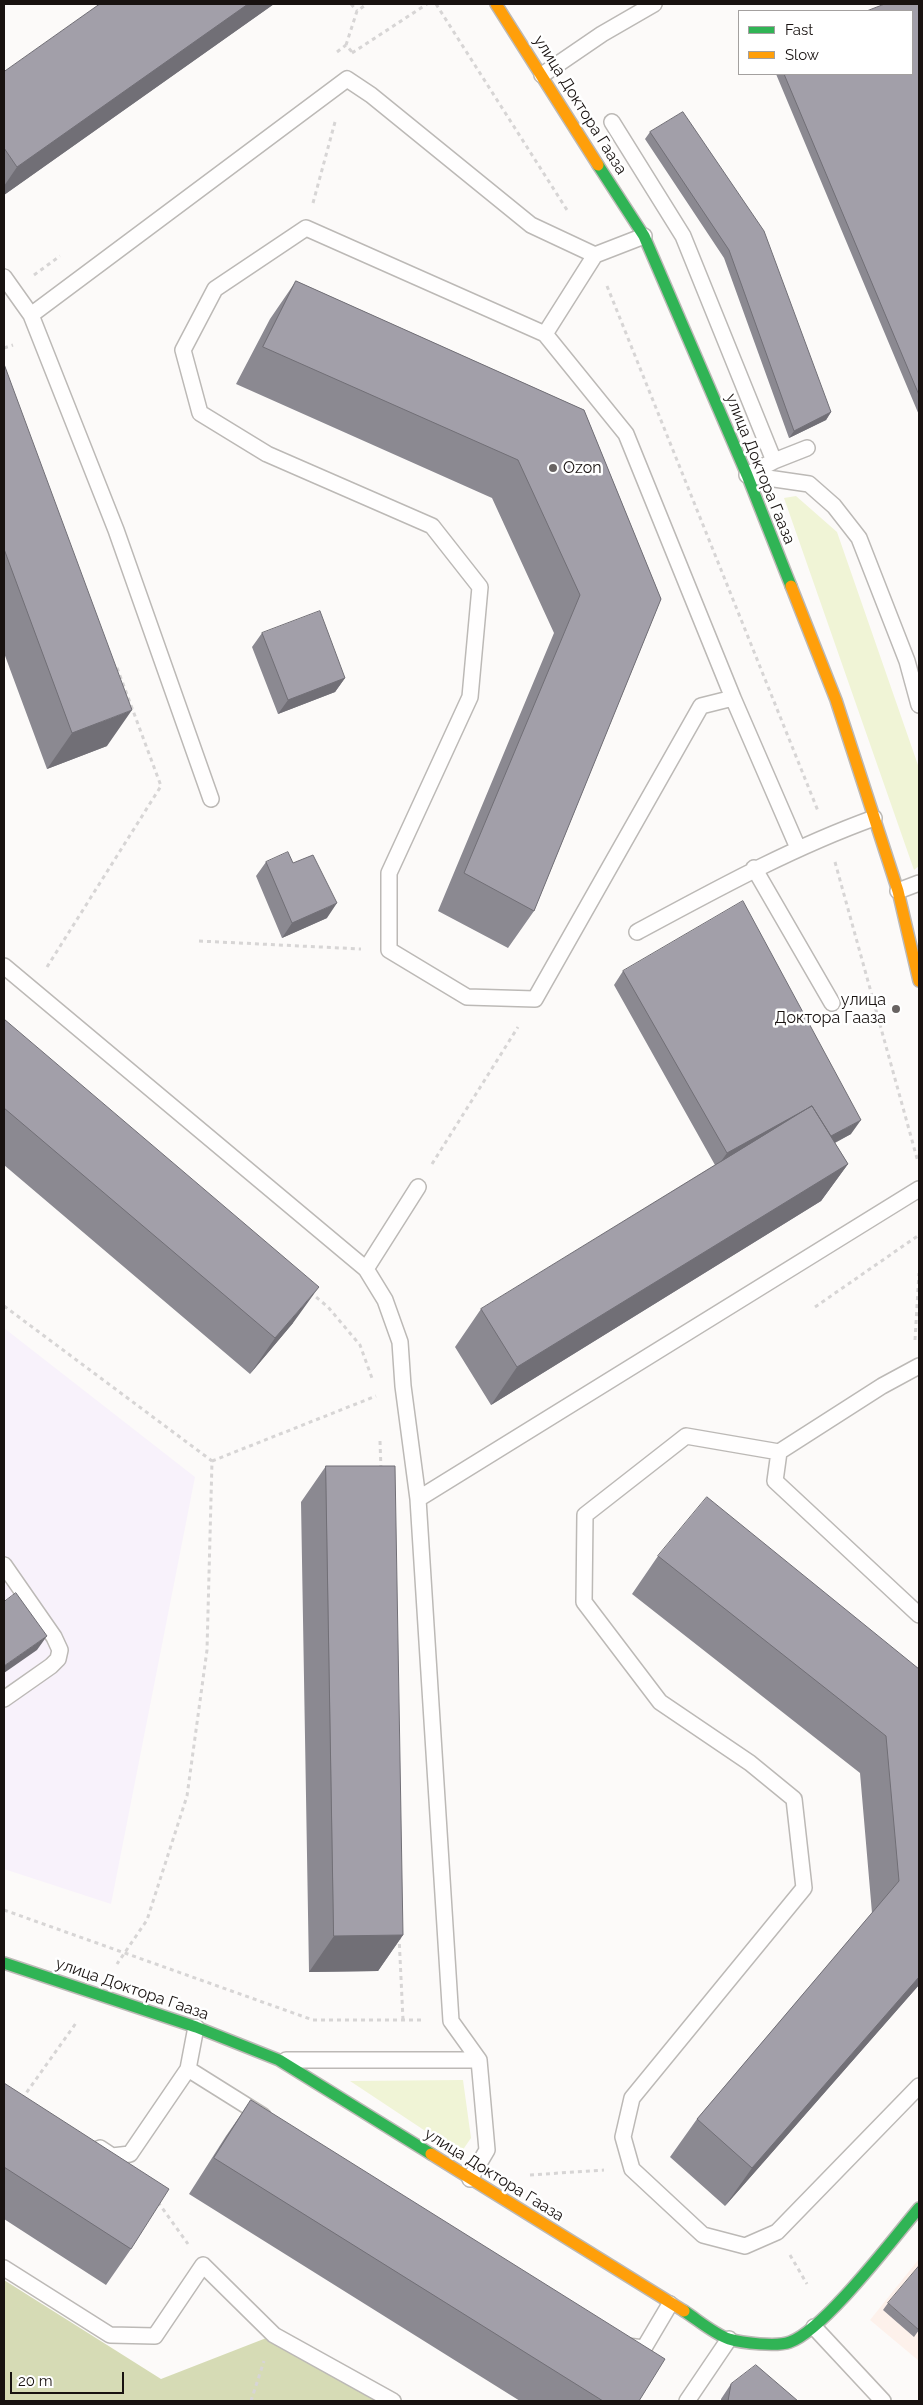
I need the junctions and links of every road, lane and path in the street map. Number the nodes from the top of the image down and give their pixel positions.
1 (351, 4) edge
2 (368, 4) edge
3 (426, 4) edge
4 (496, 4) edge
5 (654, 4) edge
6 (357, 11) junction
7 (346, 45) junction
8 (352, 53) junction
9 (331, 57) dead end
10 (359, 58) dead end
11 (542, 75) junction
12 (347, 79) junction
13 (612, 122) dead end
14 (306, 228) junction
15 (644, 236) junction
16 (61, 255) dead end
17 (595, 255) junction
18 (4, 278) edge
19 (13, 290) junction
20 (31, 315) junction
21 (545, 334) junction
22 (808, 448) dead end
23 (774, 461) junction
24 (747, 475) junction
25 (112, 656) edge
26 (913, 659) edge
27 (733, 698) junction
28 (919, 705) edge
29 (211, 799) dead end
30 (874, 818) junction
31 (798, 848) junction
32 (754, 868) junction
33 (919, 883) edge
34 (898, 891) junction
35 (637, 932) dead end
36 (199, 941) dead end
37 (389, 950) junction
38 (4, 966) edge
39 (919, 981) edge
40 (32, 990) junction
41 (535, 999) junction
42 (832, 1003) dead end
43 (418, 1187) joint
44 (919, 1189) edge
45 (919, 1235) edge
46 (366, 1269) junction
47 (919, 1273) edge
48 (306, 1288) edge
49 (4, 1306) edge
50 (815, 1307) dead end
51 (916, 1368) edge
52 (378, 1396) junction
53 (379, 1405) dead end
54 (380, 1435) dead end
55 (779, 1452) junction
56 (212, 1462) junction
57 (382, 1475) edge
58 (418, 1499) junction
59 (4, 1565) edge
60 (919, 1615) edge
61 (4, 1699) edge
62 (4, 1910) edge
63 (399, 1931) edge
64 (124, 1953) junction
65 (4, 1963) edge
66 (96, 1995) junction
67 (403, 2020) junction
68 (451, 2021) junction
69 (196, 2028) junction
70 (279, 2060) junction
71 (480, 2060) junction
72 (188, 2069) junction
73 (919, 2086) edge
74 (18, 2105) edge
75 (280, 2127) edge
76 (88, 2140) edge
77 (632, 2169) junction
78 (527, 2175) dead end
79 (470, 2179) junction
80 (154, 2196) edge
81 (919, 2208) edge
82 (777, 2232) junction
83 (203, 2265) junction
84 (4, 2268) edge
85 (670, 2304) junction
86 (825, 2315) junction
87 (814, 2327) junction
88 (274, 2335) junction
89 (612, 2337) edge
90 (729, 2339) junction
91 (251, 2401) edge
92 (393, 2401) edge
93 (687, 2401) edge
94 (882, 2401) edge

1 - 6 path
2 - 6 path
3 - 8 path
4 - 11 street, улица Доктора Гааза
5 - 11 lane
6 - 7 path
7 - 8 path
7 - 9 path
8 - 10 path
8 - 12 path
11 - 15 street, улица Доктора Гааза
12 - 14 path
12 - 17 lane
12 - 20 lane
13 - 23 lane
14 - 21 lane
14 - 37 lane
15 - 17 lane
15 - 24 street, улица Доктора Гааза
16 - 19 path
17 - 21 lane
18 - 19 lane
19 - 20 lane
20 - 29 lane
21 - 27 lane
22 - 23 lane
23 - 24 lane
24 - 26 lane
24 - 30 street, улица Доктора Гааза
25 - 40 path
26 - 28 lane
27 - 31 lane
27 - 41 lane
30 - 31 lane
30 - 34 street, улица Доктора Гааза
31 - 32 lane
32 - 35 lane
32 - 42 lane
33 - 34 lane
34 - 39 street, улица Доктора Гааза
36 - 37 path
37 - 41 lane
38 - 40 lane
40 - 46 lane
41 - 43 path
43 - 46 lane
44 - 58 lane
45 - 50 path
46 - 58 lane
47 - 51 path
48 - 52 path
49 - 56 path
51 - 55 lane
52 - 53 path
52 - 56 path
54 - 57 path
55 - 60 lane
55 - 77 lane
56 - 64 path
58 - 68 lane
59 - 61 lane
62 - 64 path
63 - 67 path
64 - 66 path
64 - 67 path
65 - 66 street, улица Доктора Гааза
66 - 69 street, улица Доктора Гааза
66 - 74 path
67 - 68 path
68 - 71 lane
69 - 70 street, улица Доктора Гааза
69 - 72 lane
70 - 71 lane
70 - 79 street, улица Доктора Гааза
71 - 79 lane
72 - 75 lane
72 - 76 lane
73 - 82 lane
77 - 78 path
77 - 82 lane
79 - 85 street, улица Доктора Гааза
80 - 83 path
81 - 86 street, улица Доктора Гааза
82 - 86 path
83 - 84 lane
83 - 88 lane
85 - 89 lane
85 - 90 street, улица Доктора Гааза
86 - 87 street, улица Доктора Гааза
87 - 90 street, улица Доктора Гааза
87 - 94 lane
88 - 91 path
88 - 92 lane
90 - 93 lane

